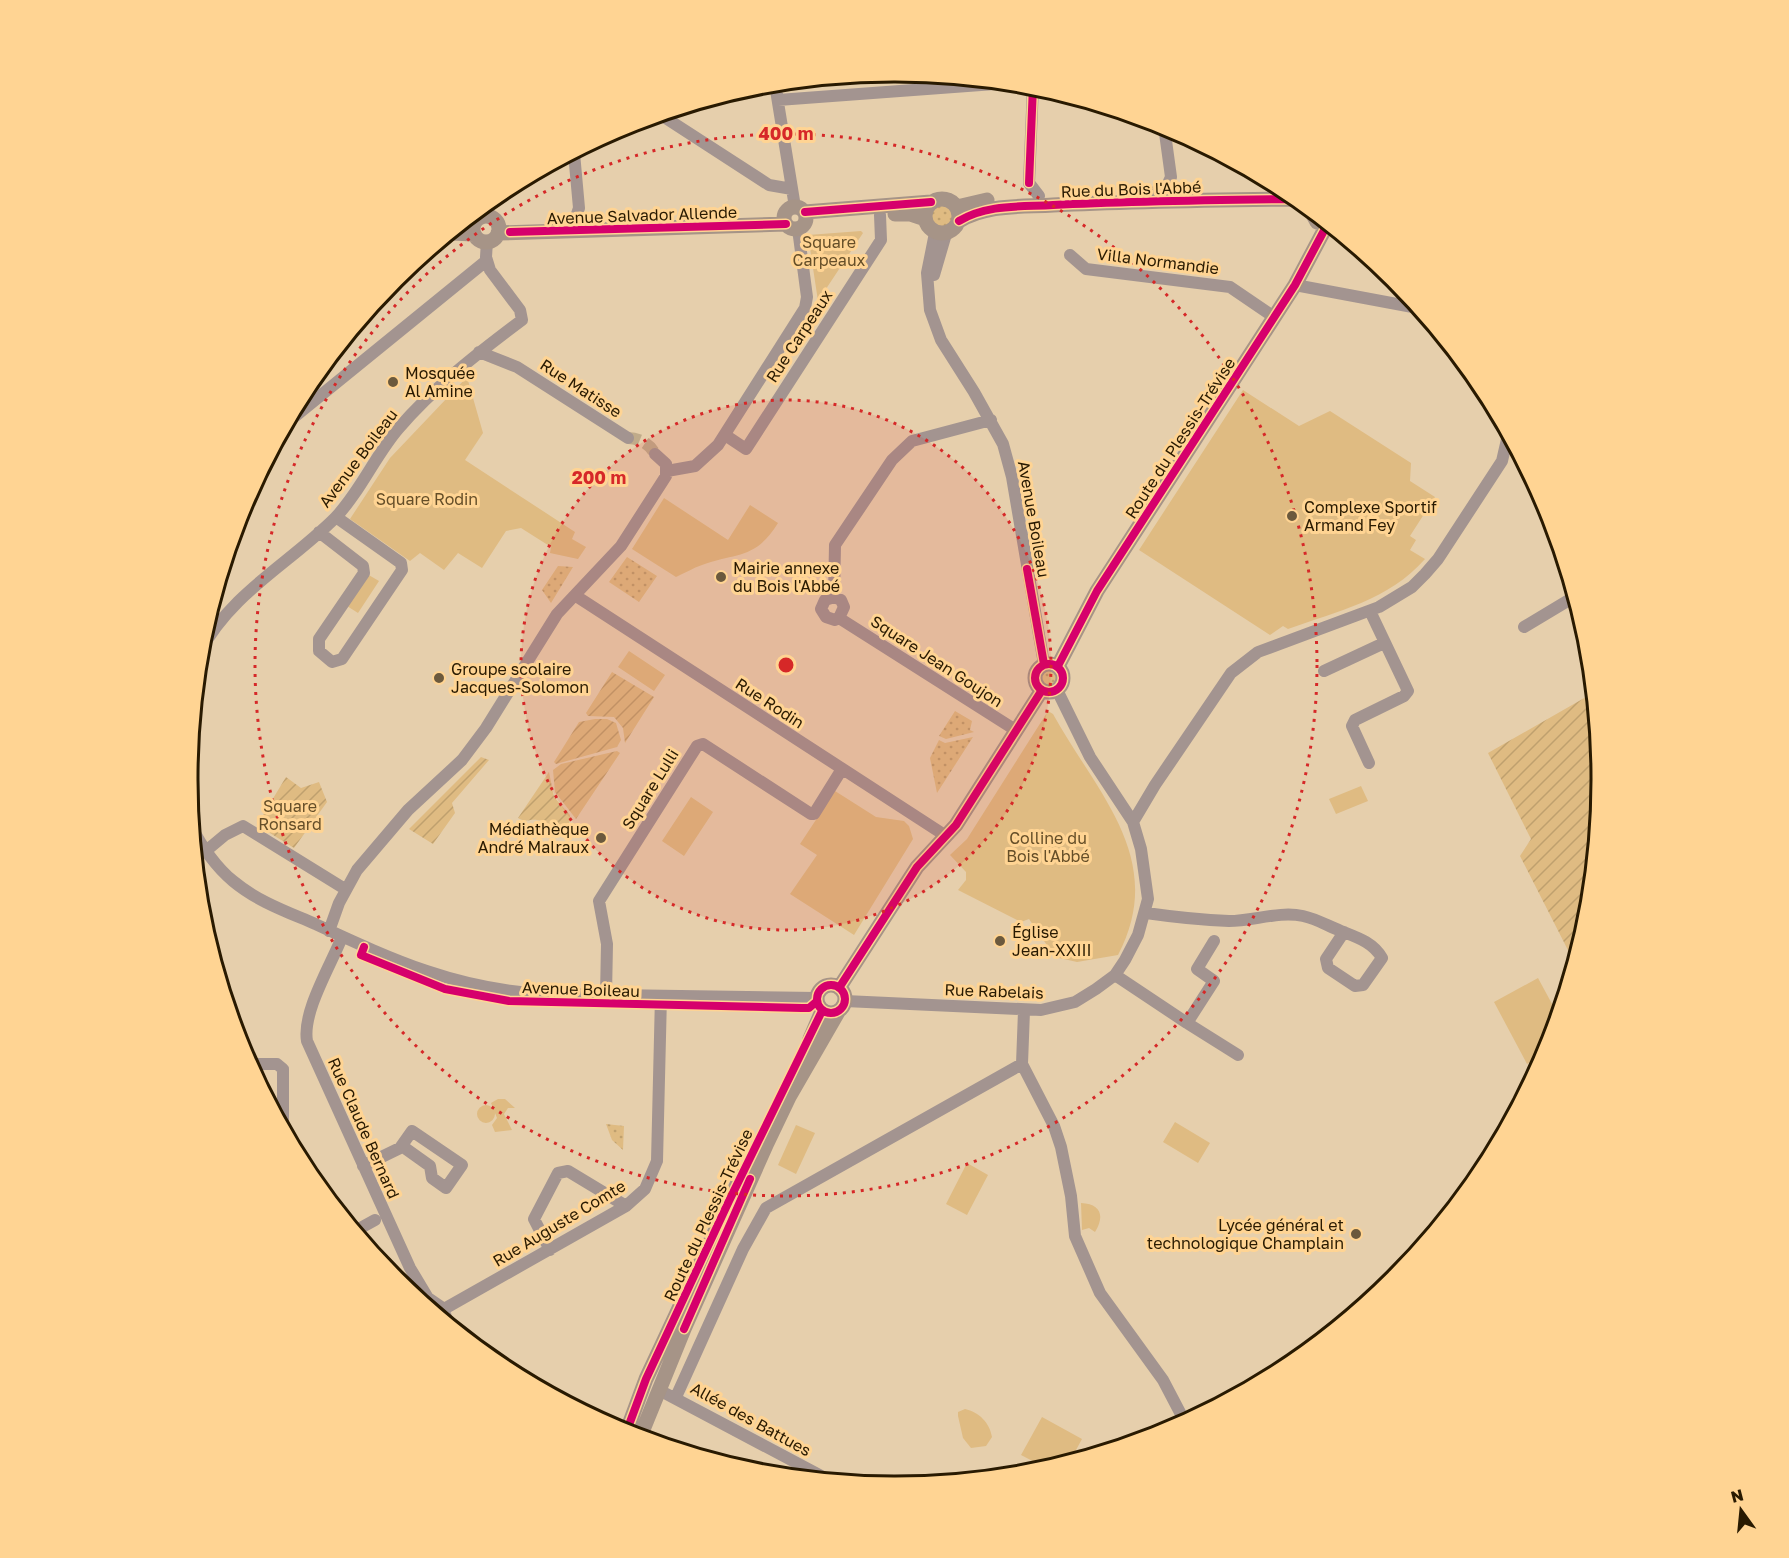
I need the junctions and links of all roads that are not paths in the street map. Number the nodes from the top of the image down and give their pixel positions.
1 (965, 86) edge
2 (777, 93) edge
3 (1033, 97) edge
4 (778, 100) junction
5 (670, 120) edge
6 (1166, 138) edge
7 (575, 160) edge
8 (792, 189) junction
9 (1264, 189) edge
10 (1155, 192) junction
11 (1039, 196) junction
12 (1280, 199) edge
13 (931, 202) junction
14 (958, 214) junction
15 (880, 215) junction
16 (796, 218) junction
17 (925, 219) junction
18 (574, 223) junction
19 (482, 225) edge
20 (466, 229) edge
21 (1325, 231) edge
22 (940, 233) junction
23 (1070, 255) dead end
24 (486, 261) junction
25 (1295, 285) junction
26 (1404, 305) edge
27 (1274, 317) junction
28 (500, 337) junction
29 (479, 352) junction
30 (517, 367) junction
31 (305, 408) edge
32 (991, 420) junction
33 (725, 435) junction
34 (628, 438) tunnel mouth
35 (1506, 445) edge
36 (655, 454) tunnel mouth
37 (667, 471) junction
38 (336, 516) junction
39 (319, 532) junction
40 (576, 596) junction
41 (1568, 601) edge
42 (1370, 611) junction
43 (1524, 627) dead end
44 (214, 629) edge
45 (1384, 643) junction
46 (1051, 665) junction
47 (1324, 671) dead end
48 (1050, 690) junction
49 (1017, 732) junction
50 (1369, 763) dead end
51 (842, 769) junction
52 (1133, 822) junction
53 (946, 836) junction
54 (201, 840) edge
55 (207, 850) junction
56 (345, 889) junction
57 (1146, 913) junction
58 (329, 931) junction
59 (1344, 932) junction
60 (342, 938) junction
61 (1214, 941) dead end
62 (1115, 975) junction
63 (606, 995) junction
64 (661, 996) junction
65 (832, 1002) junction
66 (1024, 1011) junction
67 (1187, 1023) junction
68 (1238, 1055) dead end
69 (259, 1064) edge
70 (1022, 1064) junction
71 (284, 1113) edge
72 (402, 1146) junction
73 (363, 1166) junction
74 (626, 1206) junction
75 (375, 1220) dead end
76 (362, 1227) edge
77 (550, 1250) junction
78 (426, 1294) edge
79 (448, 1313) edge
80 (643, 1385) junction
81 (659, 1390) junction
82 (676, 1397) junction
83 (1181, 1414) edge
84 (630, 1423) edge
85 (644, 1428) edge
86 (812, 1471) edge

1 - 4 street
2 - 4 street, Rue Carpeaux
3 - 11 street
4 - 8 street, Rue Carpeaux
5 - 8 street
6 - 10 street
7 - 18 street
8 - 16 street, Rue Carpeaux
9 - 10 main road
10 - 11 main road
11 - 14 main road
12 - 14 main road, Rue du Bois l'Abbé
13 - 14 main road
13 - 16 main road, Avenue Salvador Allende
13 - 17 main road
14 - 22 main road
15 - 16 main road, Avenue Salvador Allende
15 - 17 main road, Avenue Salvador Allende
15 - 33 street, Rue Carpeaux
16 - 18 main road, Avenue Salvador Allende
16 - 19 main road, Avenue Salvador Allende
16 - 33 street, Rue Carpeaux
17 - 22 main road
18 - 19 main road, Avenue Salvador Allende
19 - 20 main road, Avenue Salvador Allende
19 - 24 street
21 - 25 main road, Route du Plessis-Trévise
22 - 32 street, Avenue Boileau
23 - 27 street, Villa Normandie
24 - 28 street, Avenue Boileau
24 - 31 street
25 - 26 street
25 - 27 main road, Route du Plessis-Trévise
27 - 46 main road, Route du Plessis-Trévise
28 - 29 street, Avenue Boileau
28 - 30 street
29 - 30 street, Rue Matisse
29 - 38 street, Avenue Boileau
30 - 34 street, Rue Matisse
32 - 46 street, Avenue Boileau
32 - 49 street, Square Jean Goujon
33 - 37 street, Rue Carpeaux
35 - 42 street
36 - 37 street
37 - 40 street
38 - 39 street, Avenue Boileau
38 - 39 street
39 - 44 street, Avenue Boileau
40 - 51 street, Rue Rodin
40 - 56 street
41 - 43 street
42 - 45 street
42 - 52 street
45 - 47 street
45 - 50 street
46 - 48 main road
46 - 48 main road
48 - 49 main road, Route du Plessis-Trévise
48 - 52 street, Rue Rabelais
49 - 53 main road, Route du Plessis-Trévise
51 - 53 street, Rue Rodin
51 - 63 street, Square Lulli
52 - 57 street, Rue Rabelais
53 - 65 main road, Route du Plessis-Trévise
54 - 55 street, Avenue Boileau
55 - 56 street
55 - 58 street, Avenue Boileau
56 - 58 street
57 - 59 street
57 - 62 street, Rue Rabelais
58 - 60 street, Avenue Boileau
59 - 59 street
60 - 63 street, Avenue Boileau
60 - 73 street, Rue Claude Bernard
61 - 67 street
62 - 66 street, Rue Rabelais
62 - 67 street
63 - 64 street, Avenue Boileau
64 - 65 street, Avenue Boileau
64 - 74 street, Rue Auguste Comte
65 - 66 street, Rue Rabelais
65 - 80 main road, Route du Plessis-Trévise
65 - 81 main road, Route du Plessis-Trévise
66 - 70 street
67 - 68 street
69 - 71 street
70 - 82 street
70 - 83 street
72 - 72 street
72 - 73 street
73 - 78 street, Rue Claude Bernard
74 - 77 street, Rue Auguste Comte
74 - 77 street
75 - 76 street
77 - 79 street, Rue Auguste Comte
80 - 81 street, Allée des Battues
80 - 84 main road, Route du Plessis-Trévise
81 - 82 street, Allée des Battues
81 - 85 main road, Route du Plessis-Trévise
82 - 86 street, Allée des Battues

